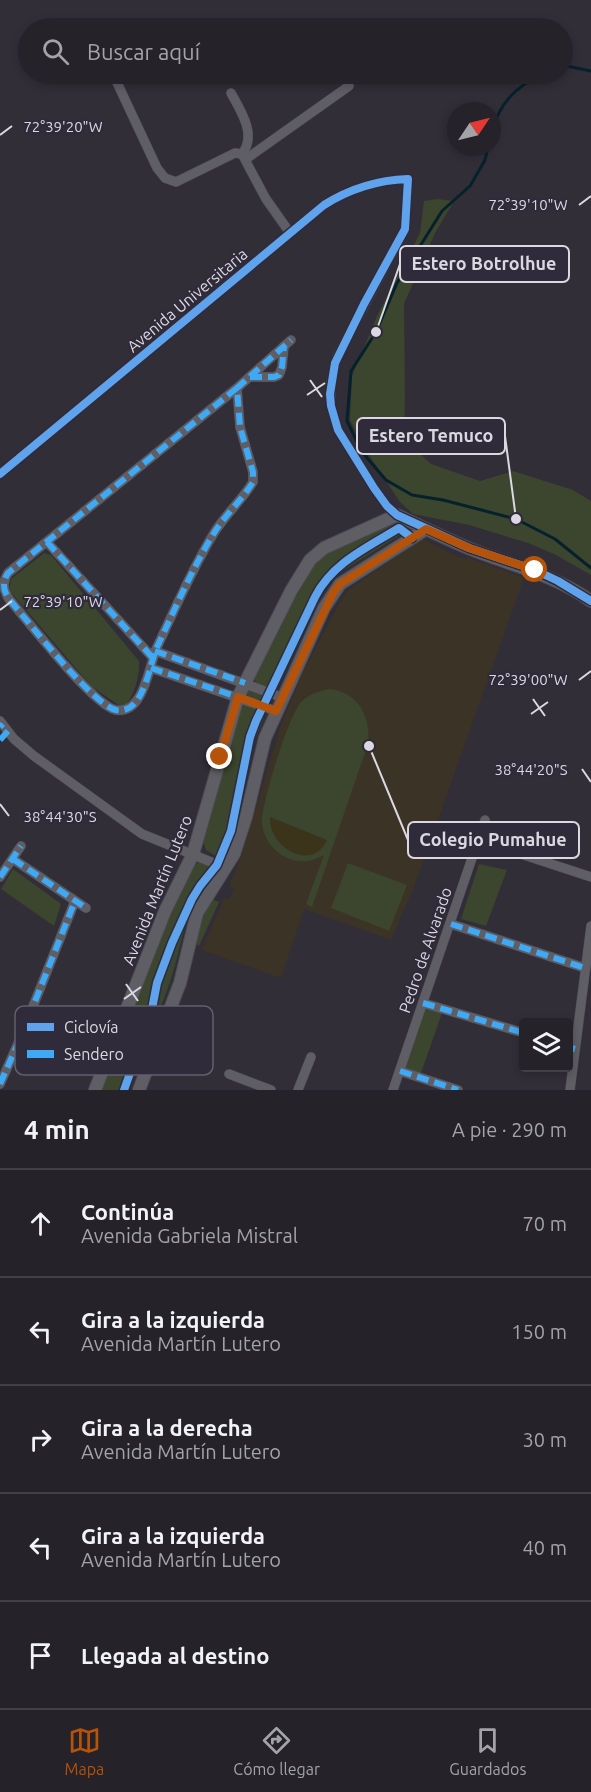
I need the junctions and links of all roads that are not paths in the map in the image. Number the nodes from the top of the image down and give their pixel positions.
1 (118, 84) edge
2 (349, 86) dead end
3 (231, 93) dead end
4 (244, 157) junction
5 (290, 233) junction
6 (250, 377) junction
7 (237, 388) junction
8 (0, 474) edge
9 (397, 515) junction
10 (426, 529) junction
11 (46, 542) junction
12 (591, 600) edge
13 (154, 654) junction
14 (151, 668) junction
15 (245, 683) junction
16 (238, 697) junction
17 (281, 697) junction
18 (276, 711) junction
19 (3, 726) edge
20 (0, 740) edge
21 (485, 820) dead end
22 (478, 840) junction
23 (21, 846) dead end
24 (193, 854) junction
25 (13, 859) junction
26 (226, 868) junction
27 (591, 877) edge
28 (0, 878) edge
29 (75, 901) junction
30 (86, 908) dead end
31 (451, 924) junction
32 (591, 926) edge
33 (585, 968) junction
34 (586, 1001) edge
35 (423, 1003) junction
36 (33, 1006) edge
37 (128, 1006) edge
38 (171, 1006) edge
39 (519, 1032) edge
40 (573, 1045) edge
41 (15, 1050) edge
42 (311, 1058) dead end
43 (400, 1071) junction
44 (571, 1072) edge
45 (229, 1074) dead end
46 (101, 1075) edge
47 (145, 1075) edge
48 (0, 1084) edge
49 (95, 1090) edge
50 (139, 1090) edge
51 (270, 1090) edge
52 (298, 1090) edge
53 (393, 1090) edge
54 (458, 1090) edge
55 (570, 1090) edge

1 - 4 street
2 - 4 street
3 - 4 street
4 - 5 street
5 - 8 street, Avenida Universitaria
5 - 9 street, Avenida Universitaria
6 - 6 street
6 - 7 street
7 - 11 street
7 - 13 street
9 - 10 street
9 - 15 street, Avenida Martín Lutero
10 - 12 street
10 - 17 street
11 - 13 street
11 - 14 street
13 - 14 street
13 - 15 street
14 - 16 street
15 - 16 street, Avenida Martín Lutero
15 - 17 street
16 - 18 street
16 - 24 street, Avenida Martín Lutero
17 - 18 street
18 - 26 street
19 - 20 street
19 - 24 street
21 - 22 street, Pedro de Alvarado
22 - 27 street
22 - 31 street, Pedro de Alvarado
23 - 25 street
24 - 26 street
24 - 37 street, Avenida Martín Lutero
25 - 28 street
25 - 29 street
26 - 38 street
29 - 30 street
29 - 36 street
31 - 33 street
31 - 35 street, Pedro de Alvarado
32 - 33 street
33 - 34 street
34 - 40 street
35 - 39 street
35 - 43 street, Pedro de Alvarado
41 - 48 street
42 - 52 street
43 - 53 street, Pedro de Alvarado
43 - 54 street
44 - 55 street
45 - 51 street
46 - 49 street, Avenida Martín Lutero
47 - 50 street

